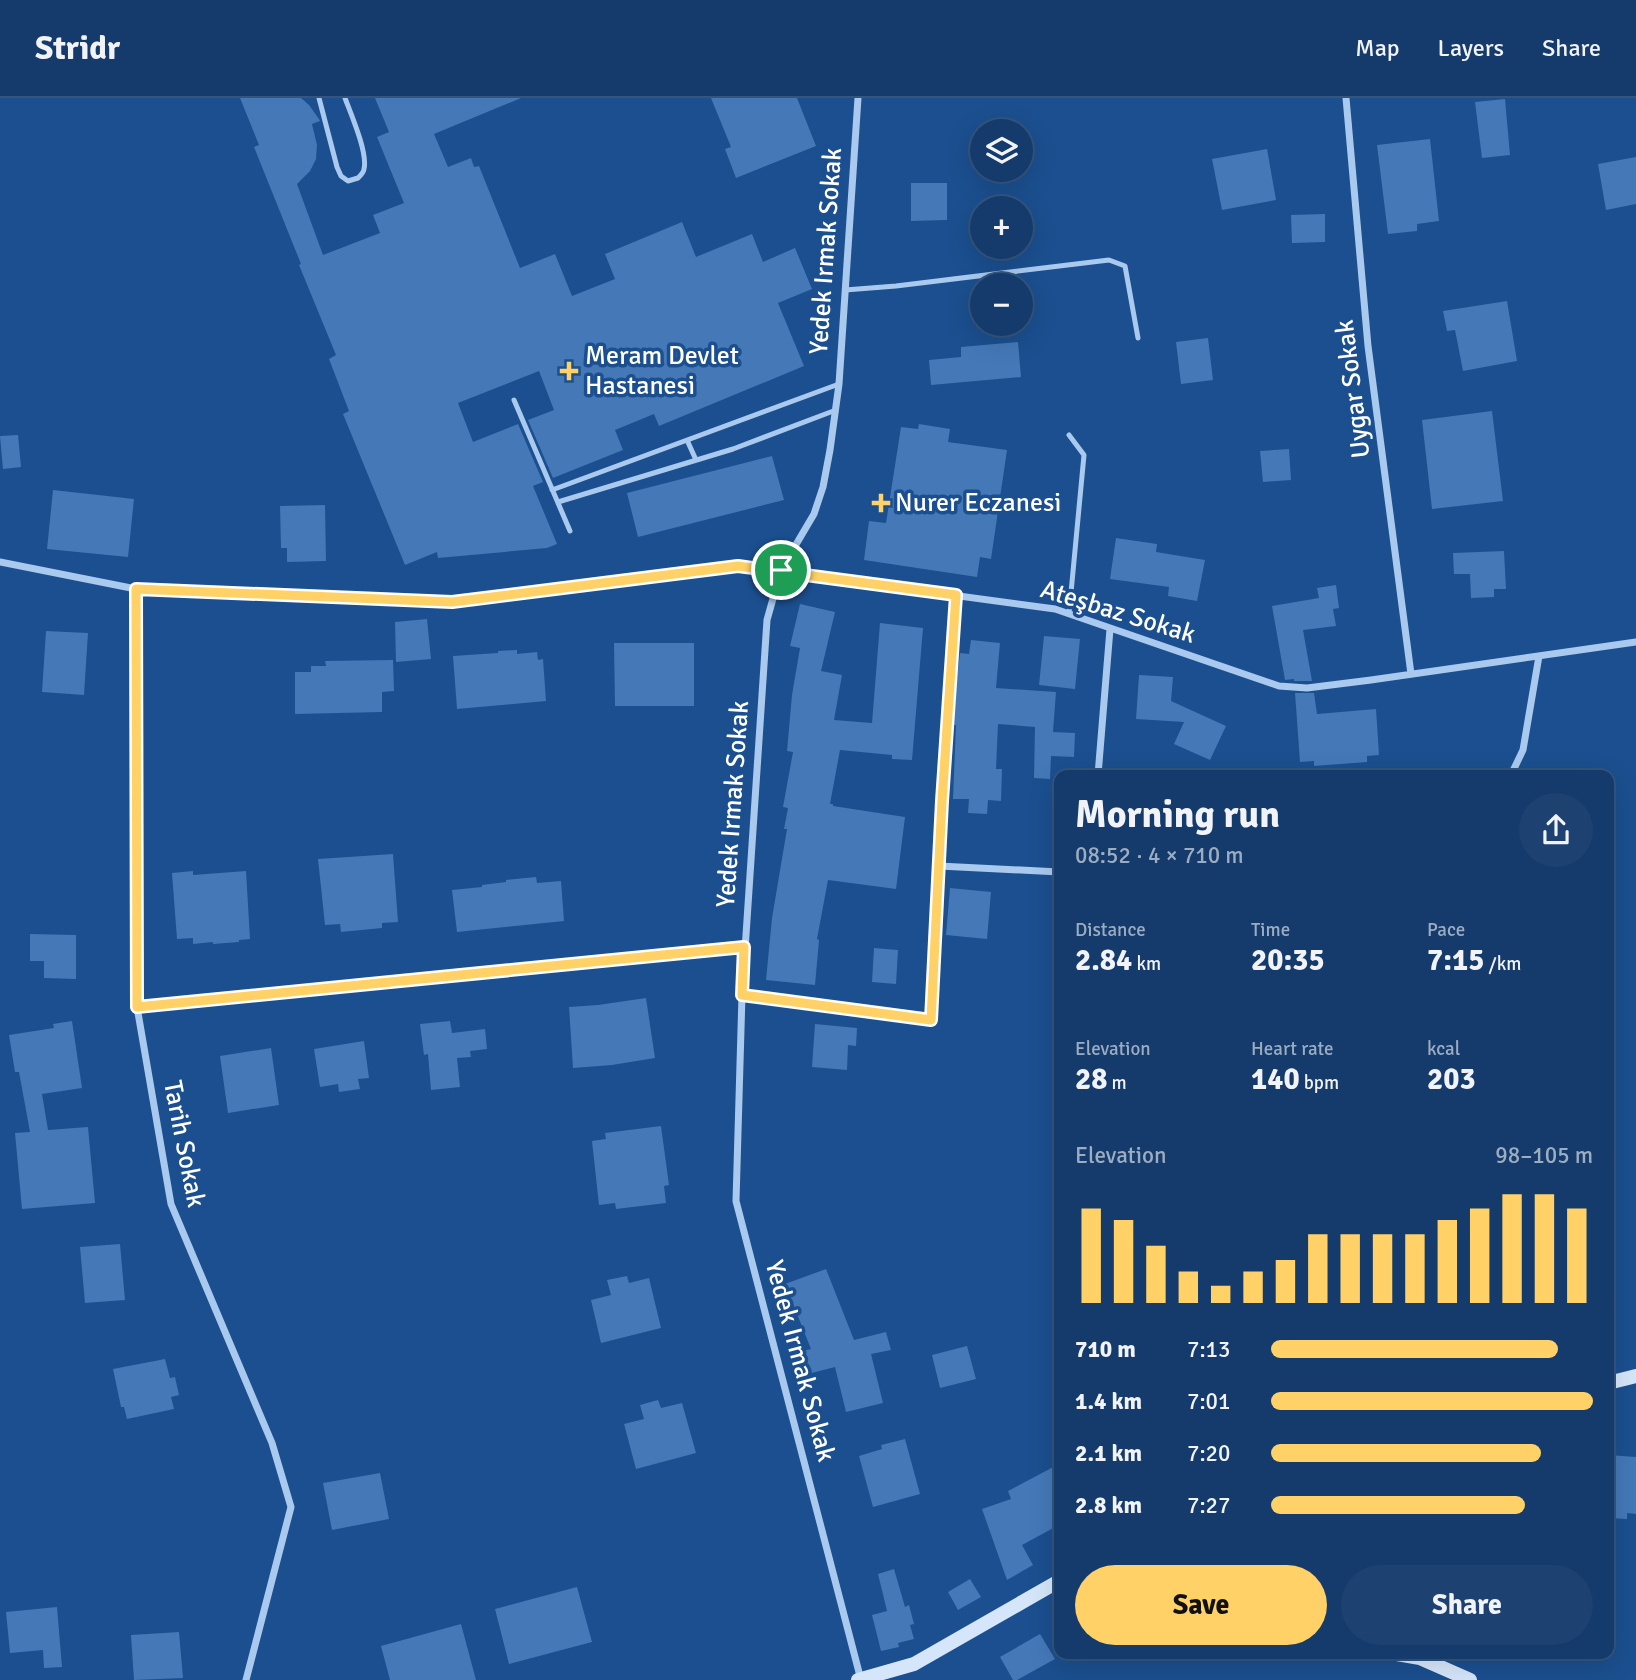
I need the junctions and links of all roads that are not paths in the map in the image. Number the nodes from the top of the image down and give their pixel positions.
1 (319, 98) edge
2 (345, 98) edge
3 (858, 98) edge
4 (1346, 98) edge
5 (845, 290) junction
6 (1138, 338) dead end
7 (839, 384) junction
8 (514, 400) dead end
9 (836, 410) junction
10 (1069, 435) dead end
11 (687, 440) junction
12 (696, 460) junction
13 (552, 490) junction
14 (558, 502) junction
15 (570, 531) dead end
16 (0, 562) edge
17 (781, 570) junction
18 (136, 589) junction
19 (956, 595) junction
20 (1069, 614) junction
21 (1110, 629) junction
22 (1636, 642) edge
23 (1539, 656) junction
24 (1410, 674) junction
25 (1098, 770) edge
26 (1513, 770) edge
27 (939, 866) junction
28 (1054, 872) edge
29 (744, 947) junction
30 (742, 995) junction
31 (137, 1007) junction
32 (1636, 1376) edge
33 (1614, 1382) edge
34 (1054, 1584) edge
35 (1422, 1659) edge
36 (246, 1680) edge
37 (860, 1680) edge
38 (1470, 1680) edge

1 - 2 lane
3 - 5 street, Yedek Irmak Sokak
4 - 24 street, Uygar Sokak
5 - 6 lane
5 - 7 street, Yedek Irmak Sokak
7 - 9 street, Yedek Irmak Sokak
7 - 11 lane
8 - 13 lane
9 - 12 lane
9 - 17 street, Yedek Irmak Sokak
10 - 20 lane
11 - 12 lane
11 - 13 lane
12 - 14 lane
13 - 14 lane
14 - 15 lane
16 - 18 street, Ateşbaz Sokak
17 - 18 street, Ateşbaz Sokak
17 - 19 street, Ateşbaz Sokak
17 - 29 street, Yedek Irmak Sokak
18 - 31 street, Tarih Sokak
19 - 20 street, Ateşbaz Sokak
19 - 27 street
20 - 21 street, Ateşbaz Sokak
21 - 24 street, Ateşbaz Sokak
21 - 25 street
22 - 23 street, Ateşbaz Sokak
23 - 24 street, Ateşbaz Sokak
23 - 26 street
27 - 28 street
27 - 30 street
29 - 30 street, Yedek Irmak Sokak
29 - 31 street
30 - 37 street, Yedek Irmak Sokak
31 - 36 street, Tarih Sokak
32 - 33 street
34 - 37 street
35 - 38 street

